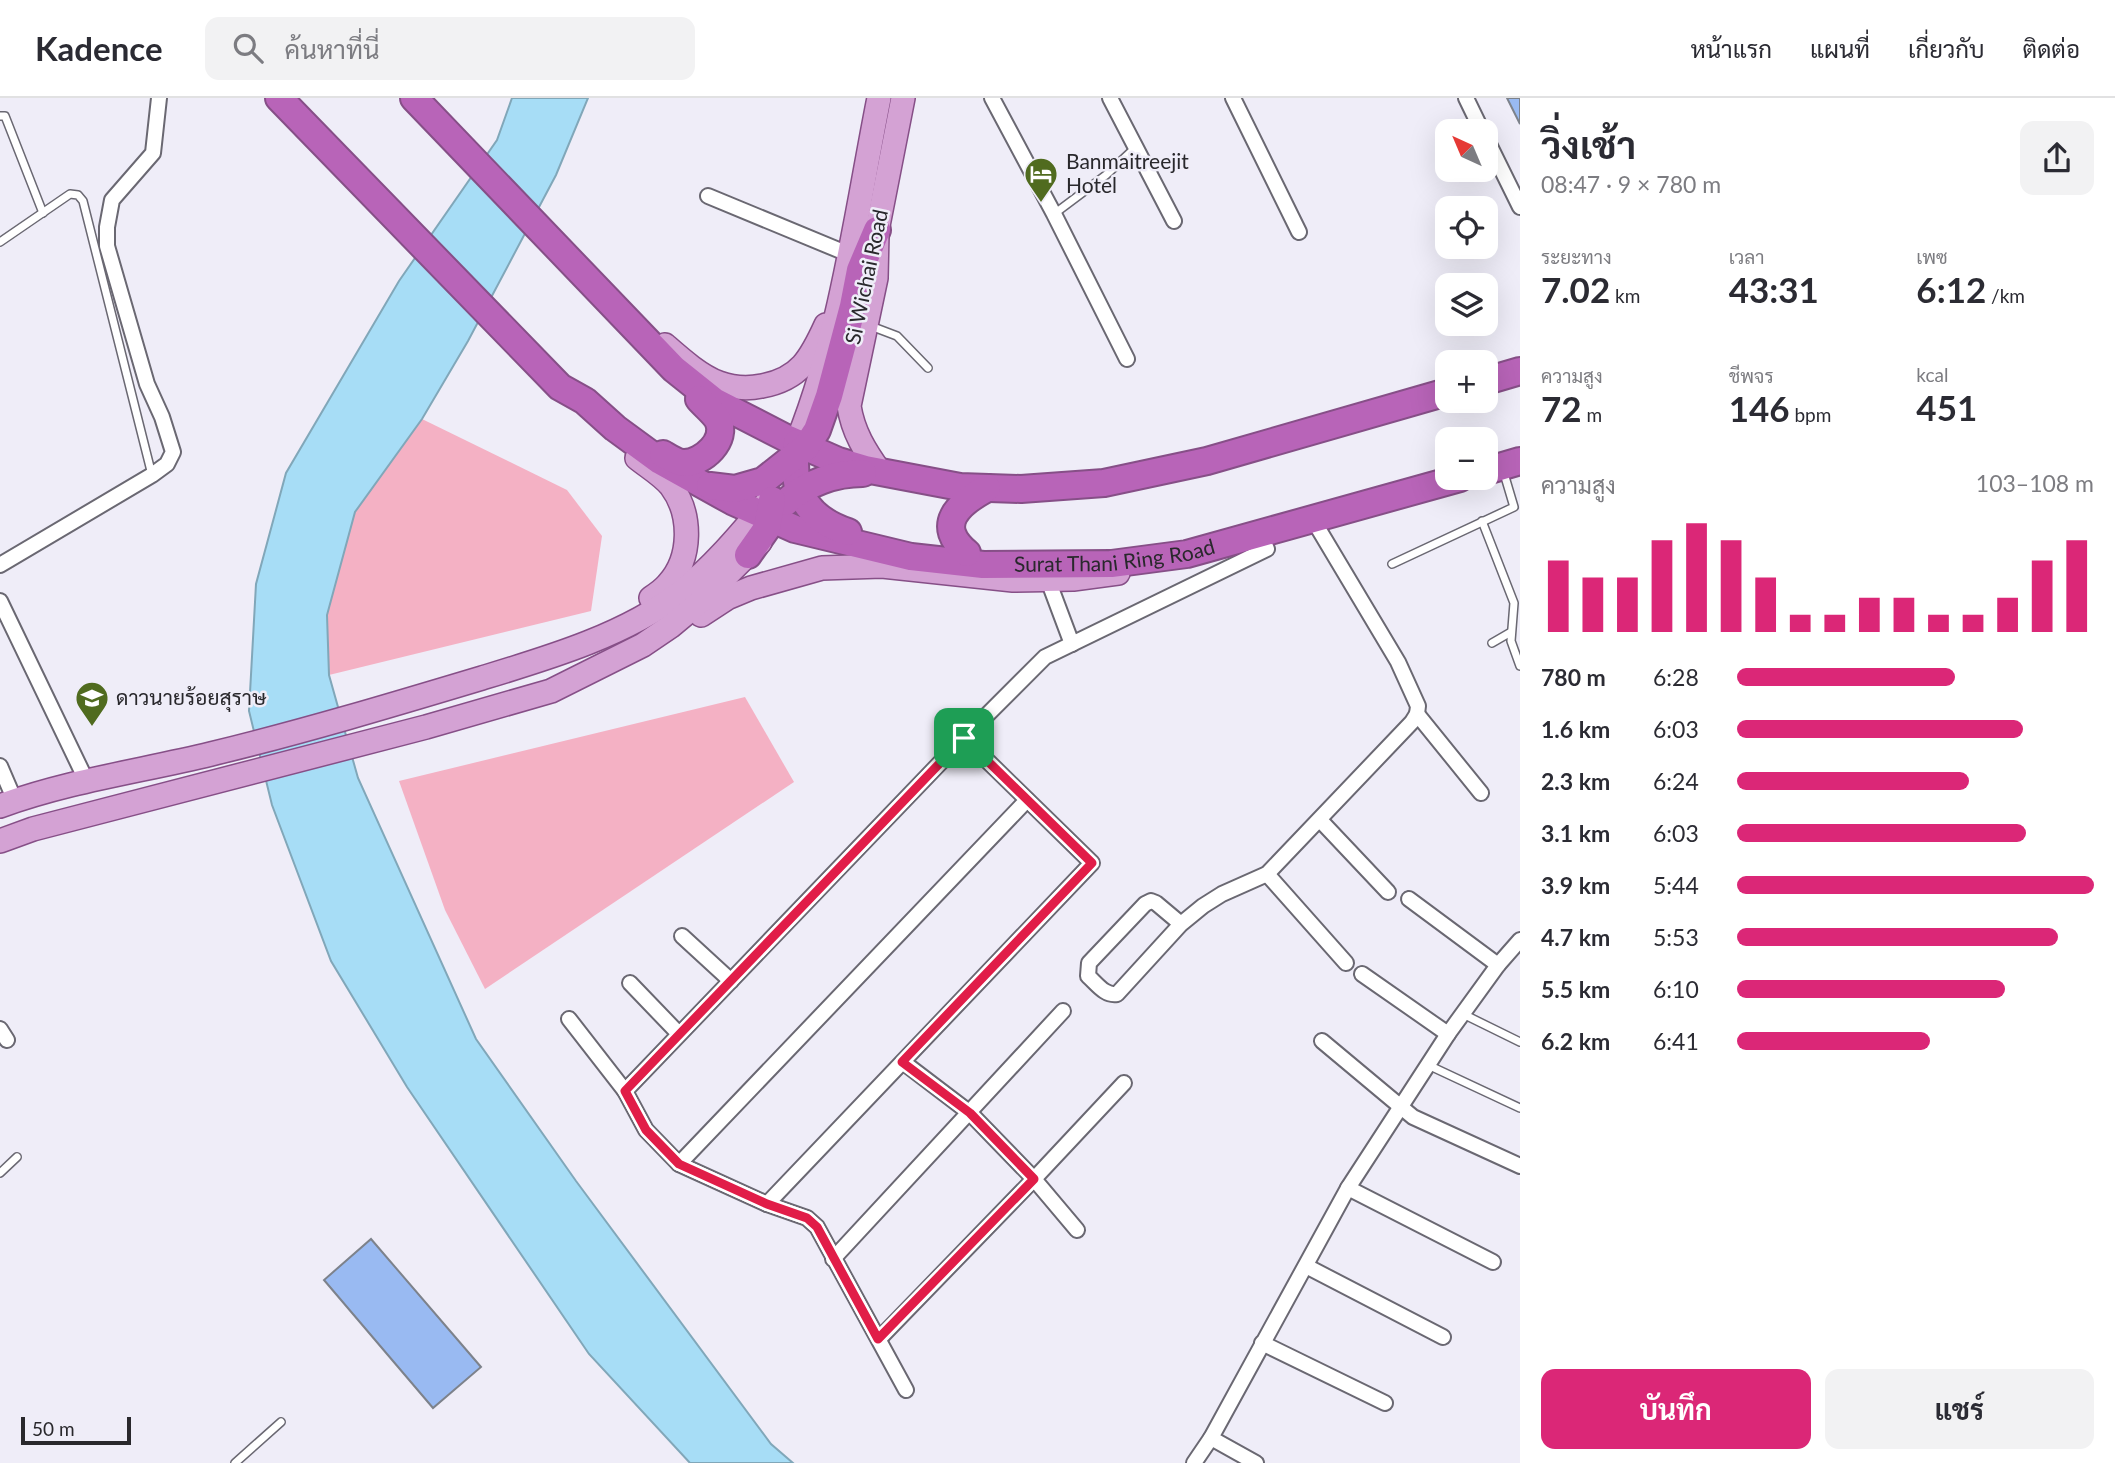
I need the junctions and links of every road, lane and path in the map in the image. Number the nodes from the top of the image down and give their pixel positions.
1 (159, 98) edge
2 (279, 98) edge
3 (414, 98) edge
4 (879, 98) edge
5 (903, 98) edge
6 (992, 98) edge
7 (1110, 98) edge
8 (1233, 98) edge
9 (1466, 98) edge
10 (0, 116) edge
11 (1476, 119) edge
12 (1136, 147) junction
13 (1498, 162) edge
14 (708, 196) dead end
15 (1520, 207) edge
16 (43, 213) junction
17 (1054, 214) junction
18 (1174, 221) dead end
19 (866, 227) junction
20 (1299, 232) dead end
21 (0, 242) edge
22 (841, 251) junction
23 (613, 305) junction
24 (867, 325) junction
25 (1127, 359) dead end
26 (928, 369) dead end
27 (1520, 371) edge
28 (1498, 377) edge
29 (560, 387) junction
30 (1435, 395) edge
31 (697, 398) junction
32 (607, 422) junction
33 (1503, 466) edge
34 (880, 472) junction
35 (152, 475) junction
36 (784, 481) junction
37 (700, 484) junction
38 (1435, 485) edge
39 (987, 488) junction
40 (799, 491) junction
41 (1517, 507) edge
42 (1312, 518) junction
43 (1482, 522) junction
44 (1260, 533) junction
45 (1204, 549) junction
46 (967, 553) junction
47 (748, 555) joint
48 (1392, 564) dead end
49 (0, 565) edge
50 (1048, 580) junction
51 (0, 601) edge
52 (1517, 602) edge
53 (1511, 632) junction
54 (1492, 643) dead end
55 (1072, 644) junction
56 (1520, 666) edge
57 (451, 687) junction
58 (551, 691) junction
59 (1417, 714) junction
60 (964, 738) junction
61 (0, 766) edge
62 (88, 782) junction
63 (1481, 793) dead end
64 (1027, 800) junction
65 (7, 803) edge
66 (1320, 820) junction
67 (0, 841) edge
68 (1267, 874) junction
69 (1388, 892) dead end
70 (1409, 899) dead end
71 (1181, 924) junction
72 (682, 936) dead end
73 (1520, 940) edge
74 (1346, 963) dead end
75 (1497, 965) junction
76 (1362, 974) dead end
77 (731, 981) junction
78 (630, 983) dead end
79 (1063, 1011) dead end
80 (1463, 1014) junction
81 (569, 1019) dead end
82 (679, 1034) junction
83 (1448, 1034) junction
84 (1322, 1041) dead end
85 (1520, 1042) edge
86 (902, 1062) junction
87 (1428, 1065) junction
88 (1124, 1083) dead end
89 (625, 1091) junction
90 (1400, 1105) junction
91 (1520, 1108) edge
92 (970, 1113) junction
93 (17, 1157) dead end
94 (679, 1164) junction
95 (1520, 1166) edge
96 (0, 1173) edge
97 (1034, 1179) junction
98 (1348, 1188) junction
99 (767, 1204) junction
100 (1077, 1230) dead end
101 (833, 1259) junction
102 (1493, 1262) dead end
103 (1306, 1266) junction
104 (1443, 1337) dead end
105 (878, 1339) junction
106 (1262, 1343) junction
107 (906, 1390) dead end
108 (1385, 1403) dead end
109 (281, 1422) dead end
110 (1211, 1438) junction
111 (235, 1463) edge
112 (1194, 1463) edge
113 (1256, 1463) edge

1 - 35 street
2 - 29 highway
3 - 23 highway
4 - 19 main road, Si Wichai Road
5 - 19 main road, Si Wichai Road
6 - 17 street
7 - 12 street
8 - 20 street
9 - 11 street
10 - 16 lane
12 - 17 lane
12 - 18 street
13 - 15 street
14 - 22 street
16 - 21 lane
16 - 35 lane
17 - 25 street
19 - 22 main road
19 - 24 main road
19 - 36 highway
22 - 23 main road
23 - 31 highway
23 - 36 highway
24 - 26 lane
24 - 34 main road
27 - 28 highway
29 - 32 highway
29 - 57 main road
30 - 39 highway
31 - 32 highway
31 - 36 highway
32 - 37 highway
33 - 41 lane
34 - 36 highway
34 - 39 highway
34 - 40 highway
35 - 49 street
36 - 37 highway
36 - 37 highway
36 - 40 highway
36 - 40 highway
36 - 45 highway, Surat Thani Ring Road
36 - 47 highway
36 - 57 main road
38 - 42 highway, Surat Thani Ring Road
39 - 46 highway
40 - 46 highway
41 - 43 lane
42 - 44 highway, Surat Thani Ring Road
42 - 59 street
43 - 48 lane
43 - 52 lane
44 - 45 highway, Surat Thani Ring Road
44 - 55 street
45 - 46 highway
45 - 50 main road
47 - 58 main road
50 - 55 street
50 - 58 main road
51 - 62 street
52 - 53 lane
53 - 54 lane
53 - 56 lane
55 - 60 street
57 - 62 main road
58 - 67 main road
59 - 63 street
59 - 66 street
60 - 64 street
60 - 77 street
61 - 65 street
62 - 65 main road
64 - 86 street
64 - 94 street
66 - 68 street
66 - 69 street
68 - 71 street
68 - 74 street
70 - 75 street
71 - 71 street
72 - 77 street
73 - 75 street
75 - 80 street
76 - 83 street
77 - 82 street
78 - 82 street
79 - 92 street
80 - 83 street
80 - 85 lane
81 - 89 street
82 - 89 street
83 - 87 street
84 - 90 street
86 - 92 street
86 - 99 street
87 - 90 street
87 - 91 lane
88 - 97 street
89 - 94 street
90 - 95 street
90 - 98 street
92 - 97 street
92 - 101 street
93 - 96 lane
94 - 99 street
97 - 100 street
97 - 105 street
98 - 102 street
98 - 103 street
99 - 101 street
101 - 105 street
103 - 104 street
103 - 106 street
105 - 107 street
106 - 108 street
106 - 110 street
109 - 111 lane
110 - 112 street
110 - 113 street

